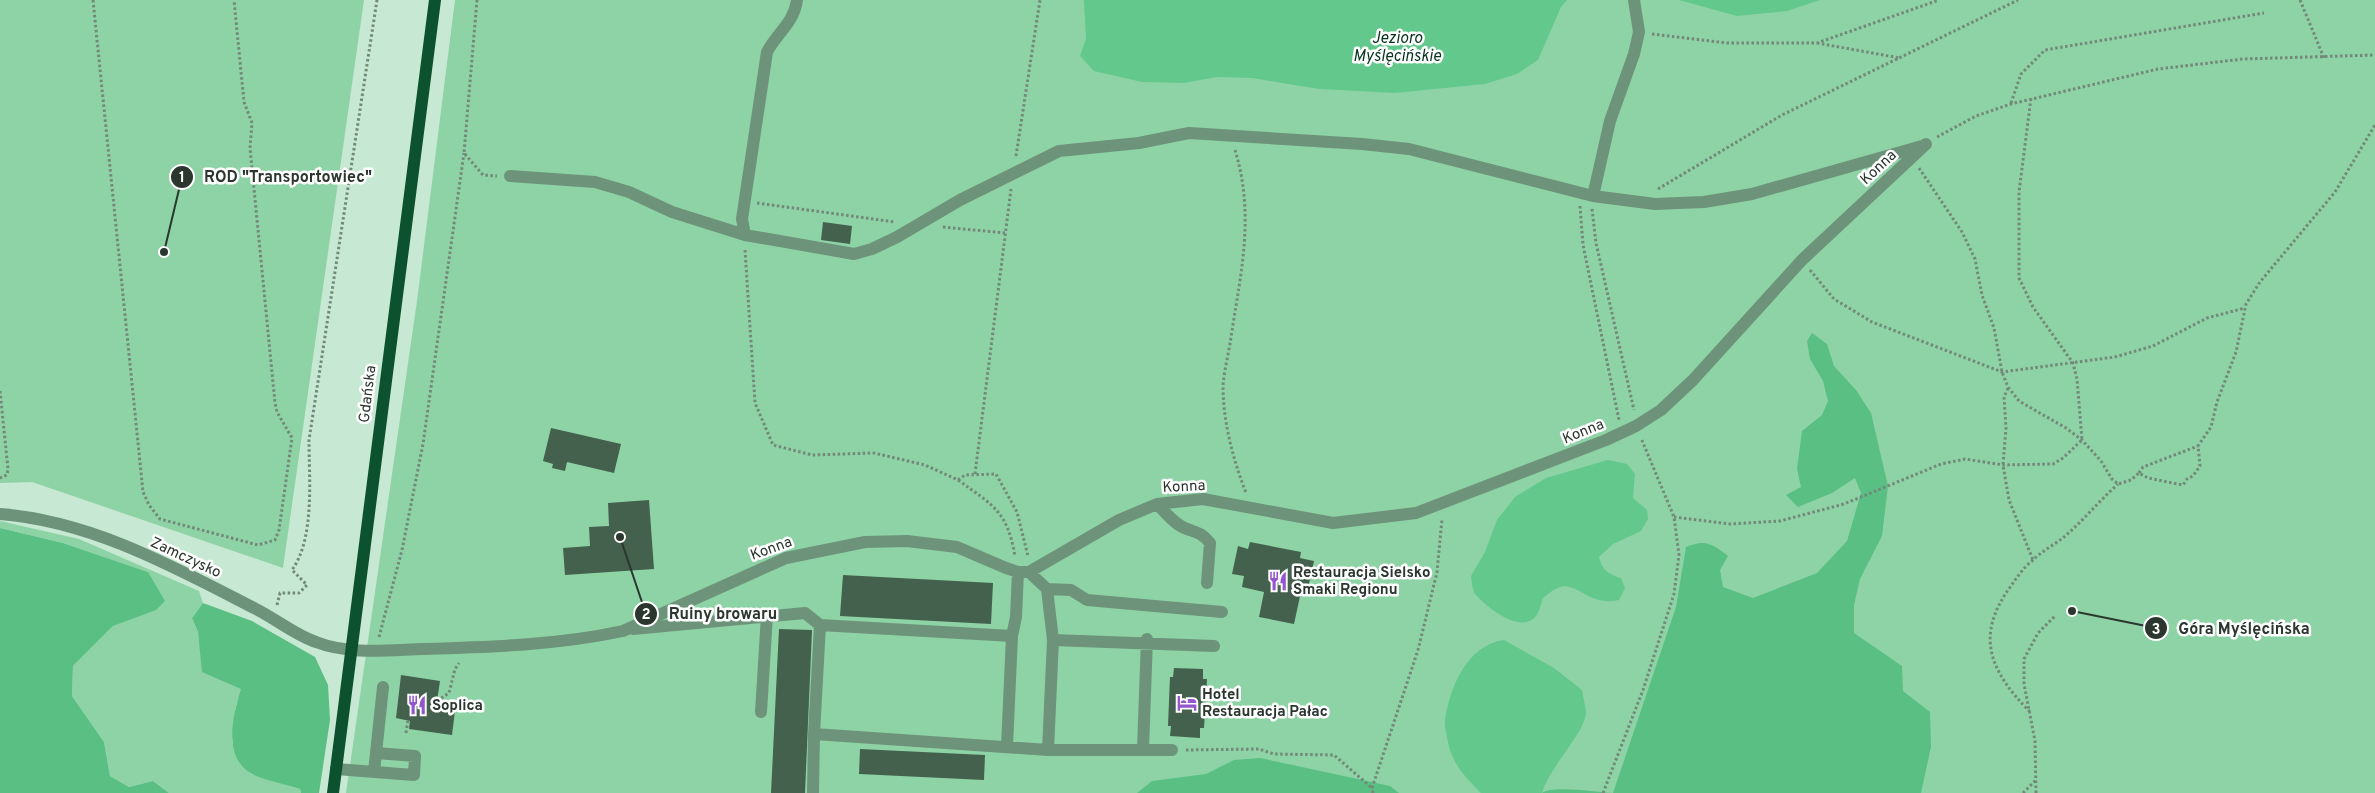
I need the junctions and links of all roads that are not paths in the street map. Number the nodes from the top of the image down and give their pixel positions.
1 (435, 0) edge
2 (797, 0) edge
3 (1634, 0) edge
4 (510, 176) road end
5 (1588, 194) junction
6 (745, 236) junction
7 (1157, 504) junction
8 (0, 514) edge
9 (1024, 572) junction
10 (1207, 583) dead end
11 (1047, 589) junction
12 (1222, 612) dead end
13 (767, 615) junction
14 (820, 625) junction
15 (623, 630) junction
16 (1012, 636) junction
17 (1053, 640) junction
18 (1147, 642) junction
19 (1214, 646) dead end
20 (350, 649) junction
21 (383, 687) dead end
22 (761, 712) dead end
23 (814, 734) junction
24 (1007, 746) junction
25 (1048, 750) junction
26 (1143, 750) junction
27 (1172, 750) road end
28 (376, 753) junction
29 (336, 769) junction
30 (374, 772) junction
31 (333, 793) edge
32 (812, 793) edge

1 - 20 main road, Gdańska
2 - 6 street
3 - 5 street
4 - 6 street
5 - 6 street
5 - 7 street, Konna
7 - 9 street, Konna
7 - 10 street
8 - 20 street, Zamczysko
9 - 11 street
9 - 15 street, Konna
9 - 16 street
11 - 12 street
11 - 17 street
13 - 14 street
13 - 15 street
13 - 22 street
14 - 16 street
14 - 23 street
15 - 20 street, Konna
16 - 24 street
17 - 18 street
17 - 25 street
18 - 19 street
18 - 26 street
20 - 29 main road, Gdańska
21 - 28 street
23 - 24 street
23 - 32 street
24 - 25 street
25 - 26 street
26 - 27 street
28 - 30 street
28 - 30 street
29 - 30 street
29 - 31 main road, Gdańska

